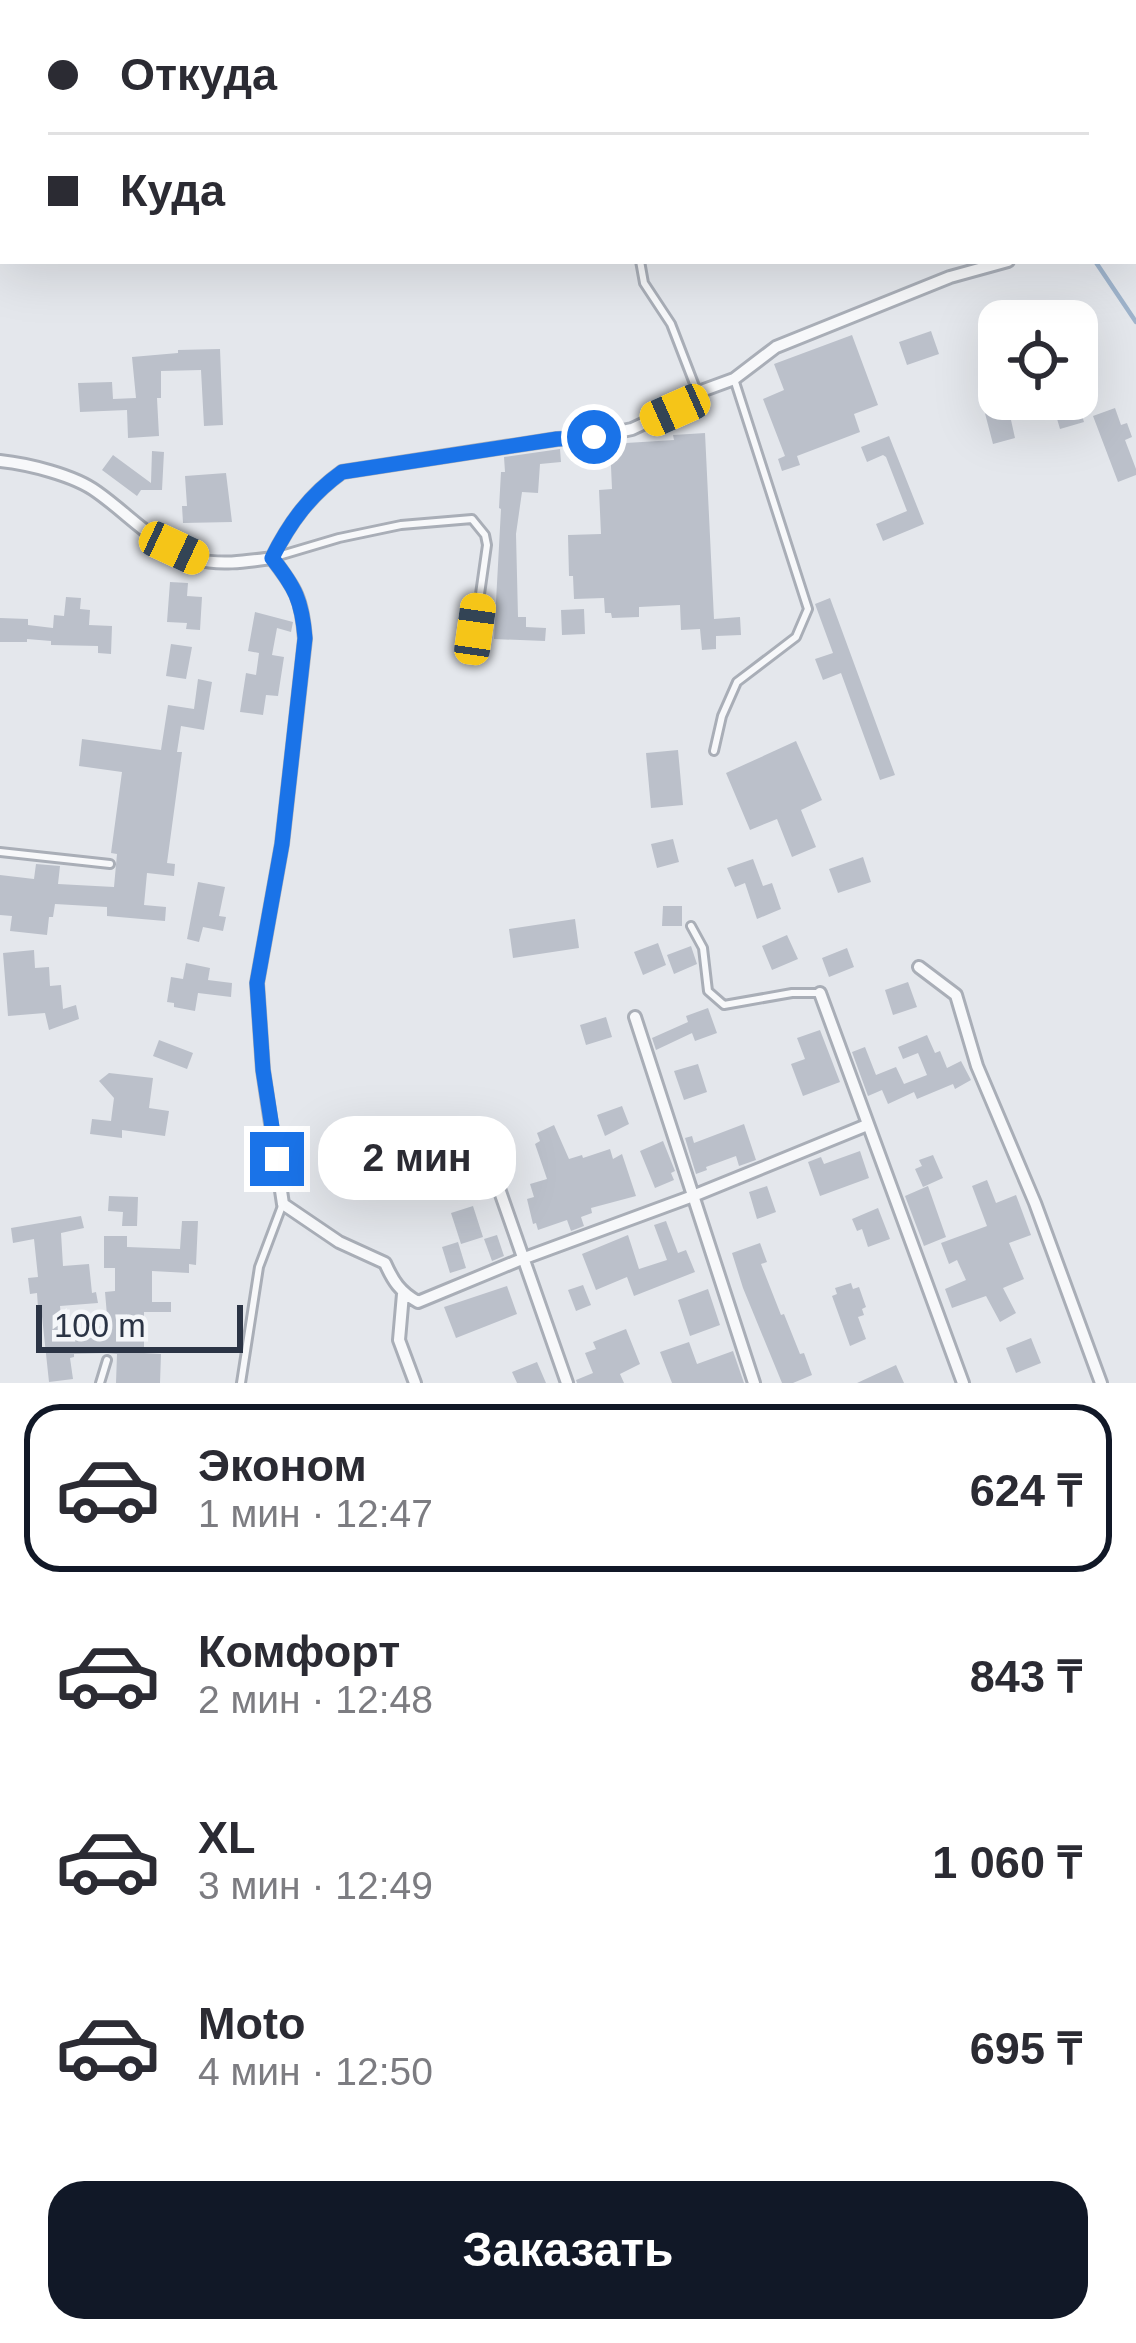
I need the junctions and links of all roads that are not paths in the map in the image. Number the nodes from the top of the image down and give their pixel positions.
1 (641, 264) edge
2 (996, 264) edge
3 (734, 380) junction
4 (698, 394) junction
5 (0, 461) edge
6 (272, 558) junction
7 (475, 629) dead end
8 (714, 752) dead end
9 (0, 852) edge
10 (110, 864) dead end
11 (691, 926) dead end
12 (919, 967) dead end
13 (820, 993) joint
14 (635, 1017) dead end
15 (867, 1125) junction
16 (500, 1147) dead end
17 (692, 1196) junction
18 (284, 1204) junction
19 (522, 1259) junction
20 (404, 1294) junction
21 (107, 1360) dead end
22 (100, 1383) edge
23 (242, 1383) edge
24 (415, 1383) edge
25 (567, 1383) edge
26 (754, 1383) edge
27 (963, 1383) edge
28 (1101, 1383) edge

1 - 4 lane
2 - 3 street
3 - 4 street
3 - 8 lane
4 - 6 street
5 - 6 street
6 - 7 lane
6 - 18 street
9 - 10 lane
11 - 13 lane
12 - 28 street
13 - 15 street
14 - 17 street
15 - 17 street
15 - 27 street
16 - 19 street
17 - 19 street
17 - 26 street
18 - 20 street
18 - 23 lane
19 - 20 street
19 - 25 street
20 - 24 street
21 - 22 lane

